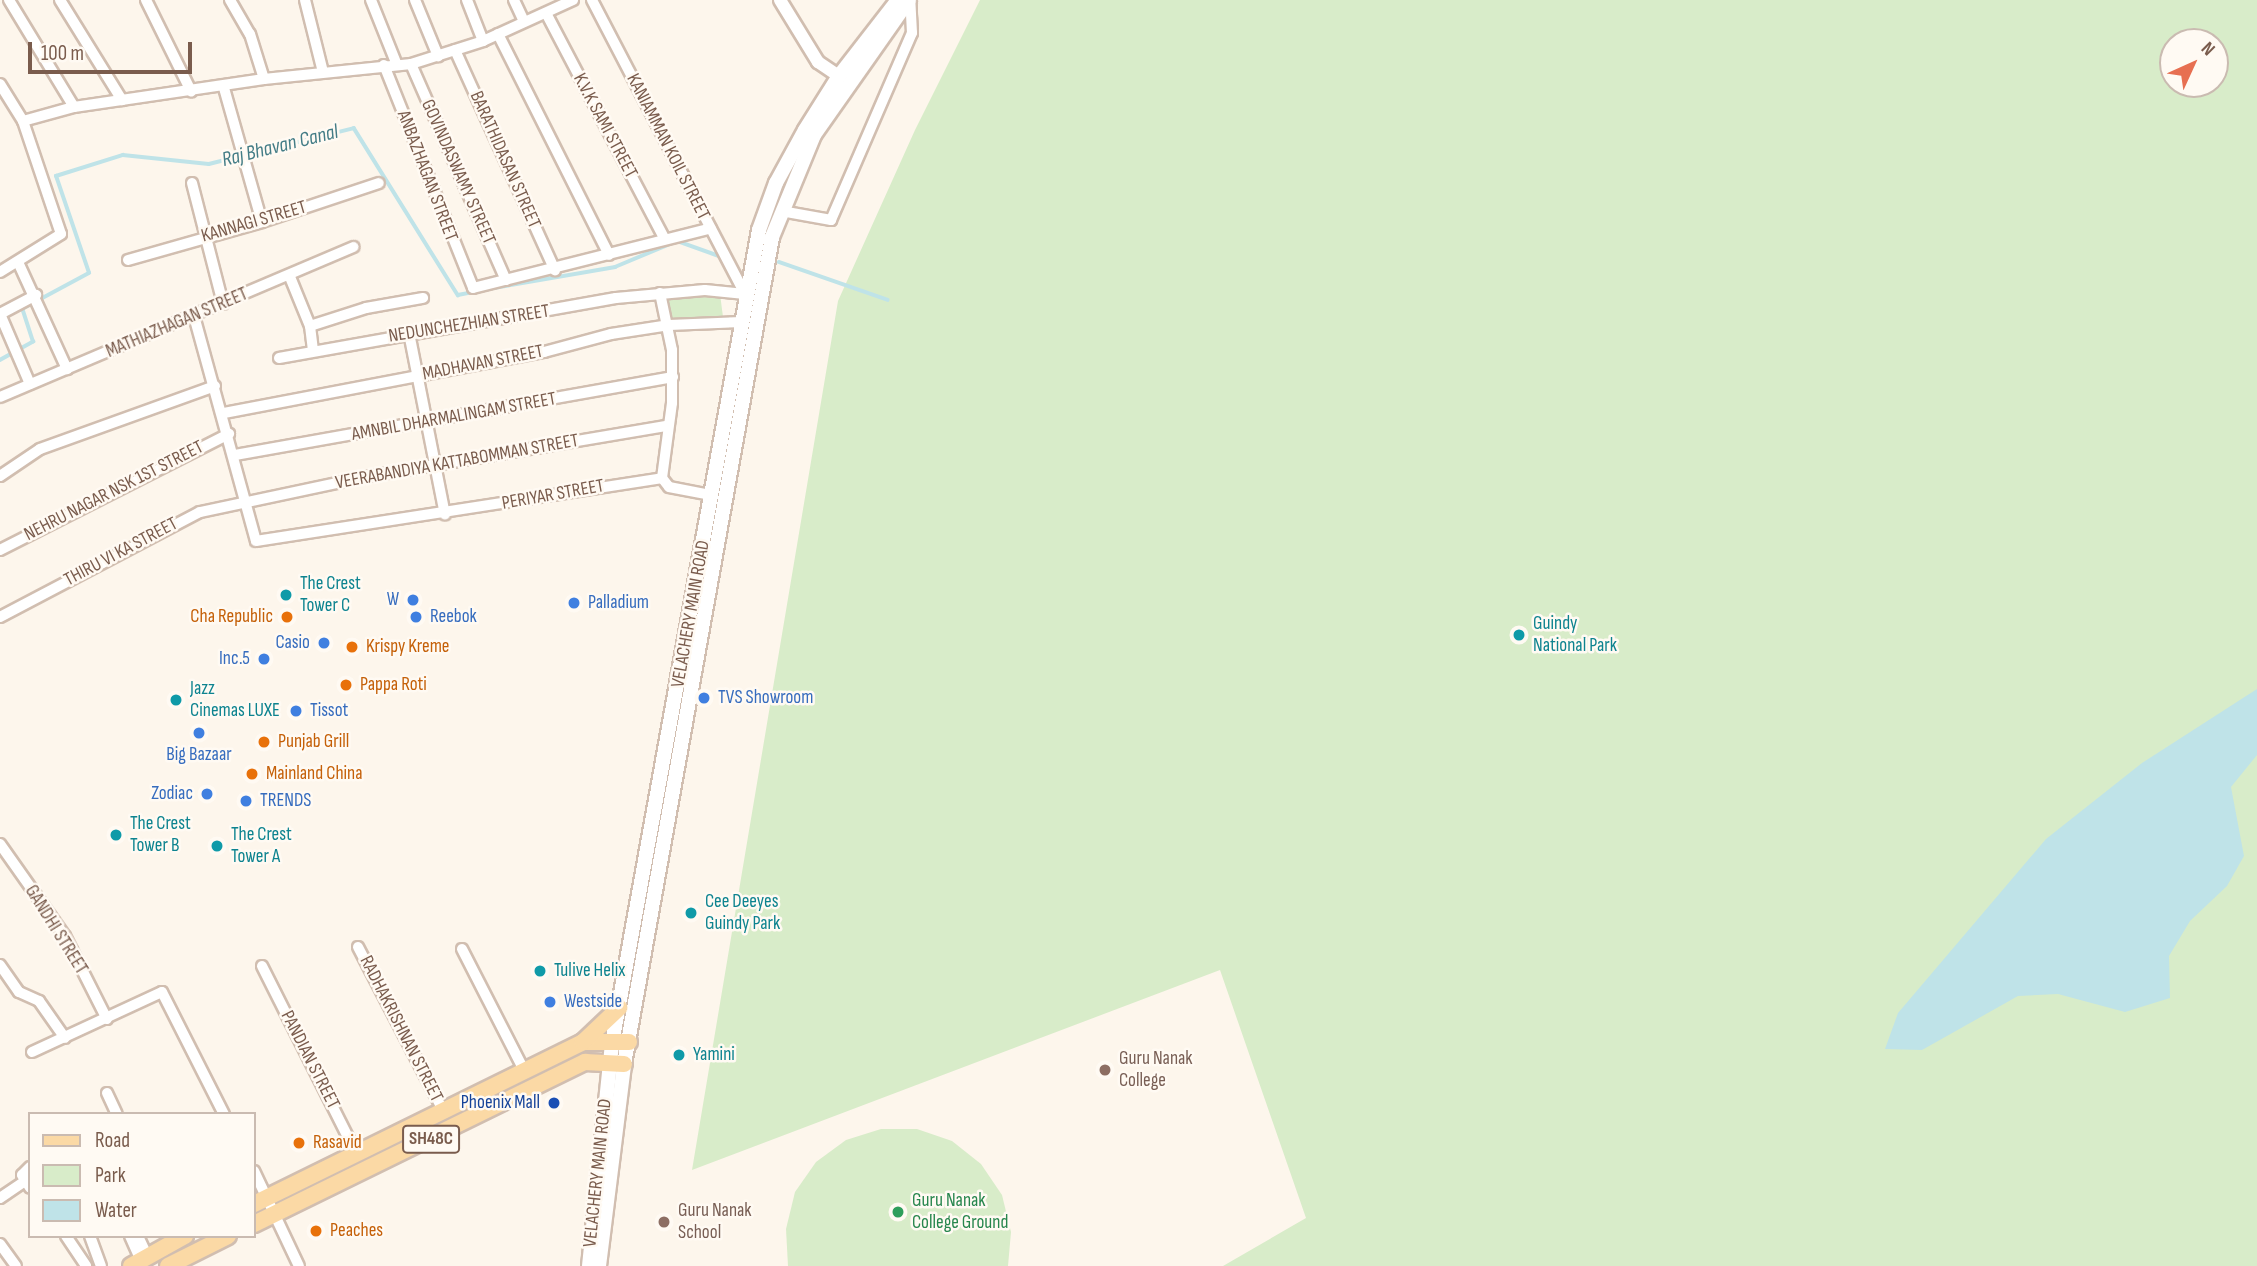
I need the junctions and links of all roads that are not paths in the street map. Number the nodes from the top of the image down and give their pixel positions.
1 (9, 0) edge
2 (60, 0) edge
3 (146, 0) edge
4 (230, 0) edge
5 (305, 0) edge
6 (371, 0) edge
7 (415, 0) edge
8 (467, 0) edge
9 (514, 0) edge
10 (592, 0) edge
11 (780, 0) edge
12 (898, 0) edge
13 (909, 0) edge
14 (569, 1) edge
15 (546, 13) junction
16 (524, 21) junction
17 (498, 34) junction
18 (483, 41) junction
19 (455, 50) junction
20 (438, 55) junction
21 (411, 64) junction
22 (384, 65) junction
23 (397, 65) junction
24 (323, 72) junction
25 (839, 76) junction
26 (264, 79) junction
27 (224, 88) junction
28 (1, 89) edge
29 (191, 91) junction
30 (122, 100) junction
31 (74, 107) junction
32 (23, 121) junction
33 (192, 183) dead end
34 (379, 183) dead end
35 (781, 211) junction
36 (262, 222) junction
37 (710, 228) junction
38 (206, 236) junction
39 (664, 238) junction
40 (354, 247) dead end
41 (609, 255) junction
42 (128, 260) dead end
43 (18, 262) junction
44 (555, 270) junction
45 (0, 272) edge
46 (290, 277) junction
47 (506, 280) junction
48 (660, 293) junction
49 (746, 294) junction
50 (36, 295) junction
51 (423, 298) dead end
52 (223, 304) junction
53 (0, 314) edge
54 (194, 316) junction
55 (742, 322) junction
56 (669, 325) junction
57 (310, 327) junction
58 (409, 333) junction
59 (313, 351) junction
60 (279, 358) dead end
61 (68, 369) junction
62 (418, 376) junction
63 (673, 377) junction
64 (30, 384) junction
65 (215, 386) junction
66 (0, 396) edge
67 (224, 413) junction
68 (426, 421) junction
69 (667, 426) junction
70 (229, 434) junction
71 (235, 455) junction
72 (436, 465) junction
73 (0, 476) edge
74 (662, 478) junction
75 (711, 495) junction
76 (246, 499) junction
77 (445, 514) junction
78 (0, 550) edge
79 (0, 617) edge
80 (0, 844) edge
81 (358, 947) dead end
82 (462, 949) dead end
83 (0, 965) edge
84 (262, 966) dead end
85 (619, 1008) junction
86 (107, 1018) junction
87 (65, 1038) junction
88 (583, 1042) junction
89 (629, 1042) junction
90 (612, 1043) junction
91 (32, 1052) dead end
92 (617, 1063) junction
93 (525, 1072) junction
94 (107, 1093) dead end
95 (116, 1112) edge
96 (223, 1112) edge
97 (444, 1112) junction
98 (357, 1155) junction
99 (28, 1169) edge
100 (256, 1181) edge
101 (27, 1185) edge
102 (0, 1198) edge
103 (260, 1201) edge
104 (275, 1214) junction
105 (256, 1223) edge
106 (67, 1238) edge
107 (91, 1238) edge
108 (131, 1238) edge
109 (138, 1238) edge
110 (182, 1238) edge
111 (225, 1238) edge
112 (0, 1244) edge
113 (140, 1261) edge
114 (191, 1261) edge
115 (16, 1266) edge
116 (86, 1266) edge
117 (101, 1266) edge
118 (168, 1266) edge
119 (299, 1266) edge
120 (589, 1266) edge
121 (600, 1266) edge

1 - 31 street
2 - 30 street
3 - 29 street
4 - 26 street
5 - 24 street
6 - 23 street
7 - 20 street
8 - 18 street
9 - 16 street
10 - 37 street, KANIAMMAN KOIL STREET
11 - 25 street
12 - 25 main road, VELACHERY MAIN ROAD
13 - 35 main road, VELACHERY MAIN ROAD
13 - 35 street
14 - 15 street
15 - 16 street
15 - 39 street, K.V.K SAMI STREET
16 - 17 street
17 - 18 street
17 - 41 street
18 - 19 street
19 - 20 street
19 - 44 street, BARATHIDASAN STREET
20 - 21 street
21 - 23 street
21 - 47 street, GOVINDASWAMY STREET
22 - 23 street
22 - 24 street
22 - 47 street, ANBAZHAGAN STREET
24 - 26 street
25 - 49 main road, VELACHERY MAIN ROAD
26 - 27 street
27 - 29 street
27 - 36 street
28 - 32 street
29 - 30 street
30 - 31 street
31 - 32 street
32 - 43 street
33 - 38 street
34 - 36 street, KANNAGI STREET
35 - 89 main road, VELACHERY MAIN ROAD
36 - 38 street, KANNAGI STREET
37 - 39 street
37 - 49 street, KANIAMMAN KOIL STREET
38 - 42 street, KANNAGI STREET
38 - 52 street
39 - 41 street
40 - 46 street, MATHIAZHAGAN STREET
41 - 44 street
43 - 45 street
43 - 50 street
44 - 47 street
46 - 52 street, MATHIAZHAGAN STREET
46 - 57 street
48 - 49 street, NEDUNCHEZHIAN STREET
48 - 56 street
48 - 58 street, NEDUNCHEZHIAN STREET
49 - 55 main road, VELACHERY MAIN ROAD
50 - 53 street
50 - 61 street
51 - 57 street
52 - 54 street, MATHIAZHAGAN STREET
53 - 64 street
54 - 61 street, MATHIAZHAGAN STREET
54 - 65 street
55 - 56 street, MADHAVAN STREET
55 - 75 main road, VELACHERY MAIN ROAD
56 - 62 street, MADHAVAN STREET
56 - 63 street
57 - 59 street
58 - 59 street, NEDUNCHEZHIAN STREET
58 - 62 street
59 - 60 street, NEDUNCHEZHIAN STREET
61 - 64 street, MATHIAZHAGAN STREET
62 - 67 street, MADHAVAN STREET
62 - 68 street
63 - 68 street, AMNBIL DHARMALINGAM STREET
63 - 69 street
64 - 66 street, MATHIAZHAGAN STREET
65 - 67 street
65 - 73 street
67 - 70 street
68 - 71 street, AMNBIL DHARMALINGAM STREET
68 - 72 street
69 - 72 street, VEERABANDIYA KATTABOMMAN STREET
69 - 74 street
70 - 71 street
70 - 78 street, NEHRU NAGAR NSK 1ST STREET
71 - 76 street
72 - 76 street, VEERABANDIYA KATTABOMMAN STREET
72 - 77 street
74 - 75 street
74 - 77 street, PERIYAR STREET
75 - 85 main road, VELACHERY MAIN ROAD
76 - 77 street, PERIYAR STREET
76 - 79 street, THIRU VI KA STREET
80 - 86 street, GANDHI STREET
81 - 97 street, RADHAKRISHNAN STREET
82 - 93 street
83 - 87 street
84 - 98 street, PANDIAN STREET
85 - 88 main road
85 - 90 main road, VELACHERY MAIN ROAD
86 - 87 street
86 - 96 street
87 - 91 street
88 - 90 main road, SH48C
88 - 93 main road, SH48C
89 - 90 main road, SH48C
89 - 92 main road, VELACHERY MAIN ROAD
90 - 92 main road, VELACHERY MAIN ROAD
92 - 104 main road, SH48C
92 - 120 main road, VELACHERY MAIN ROAD
92 - 121 main road, VELACHERY MAIN ROAD
93 - 97 main road, SH48C
94 - 95 street
97 - 98 main road, SH48C
98 - 103 main road, SH48C
99 - 101 street
100 - 103 street
101 - 102 street
103 - 104 street
104 - 105 main road, SH48C
104 - 119 street
106 - 116 street
107 - 117 street
108 - 113 street
109 - 113 street
110 - 113 main road
111 - 114 main road
112 - 115 street
114 - 118 main road

